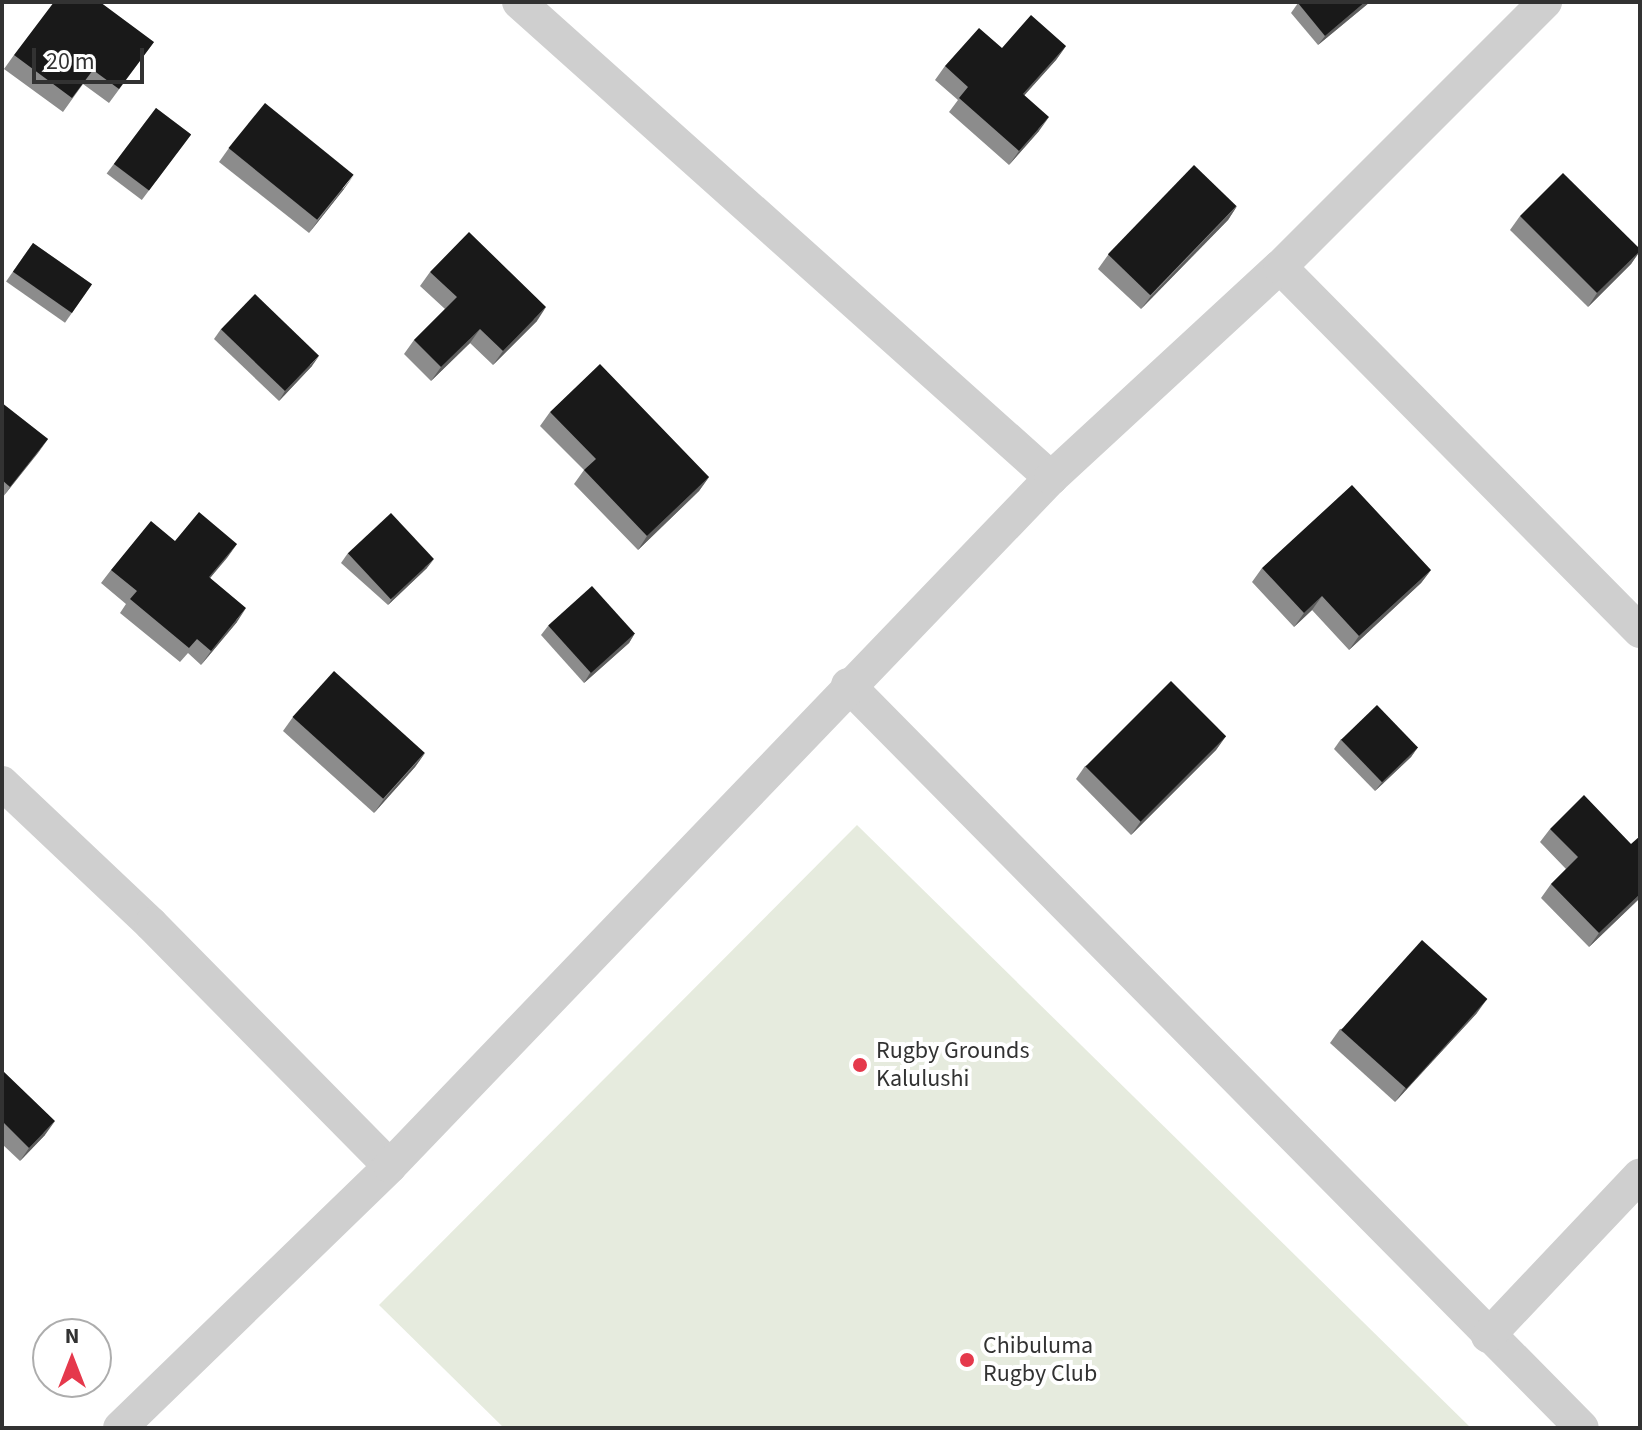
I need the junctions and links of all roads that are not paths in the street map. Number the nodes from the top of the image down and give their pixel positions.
1 (519, 2) edge
2 (1545, 2) edge
3 (1280, 267) junction
4 (1051, 478) junction
5 (1640, 631) edge
6 (848, 685) junction
7 (2, 783) edge
8 (390, 1166) junction
9 (1640, 1175) edge
10 (1488, 1336) junction
11 (120, 1428) edge
12 (1582, 1428) edge

1 - 4 street
2 - 3 street
3 - 4 street
3 - 5 street
4 - 6 street
6 - 8 street
6 - 10 street
7 - 8 street
8 - 11 street
9 - 10 street
10 - 12 street

